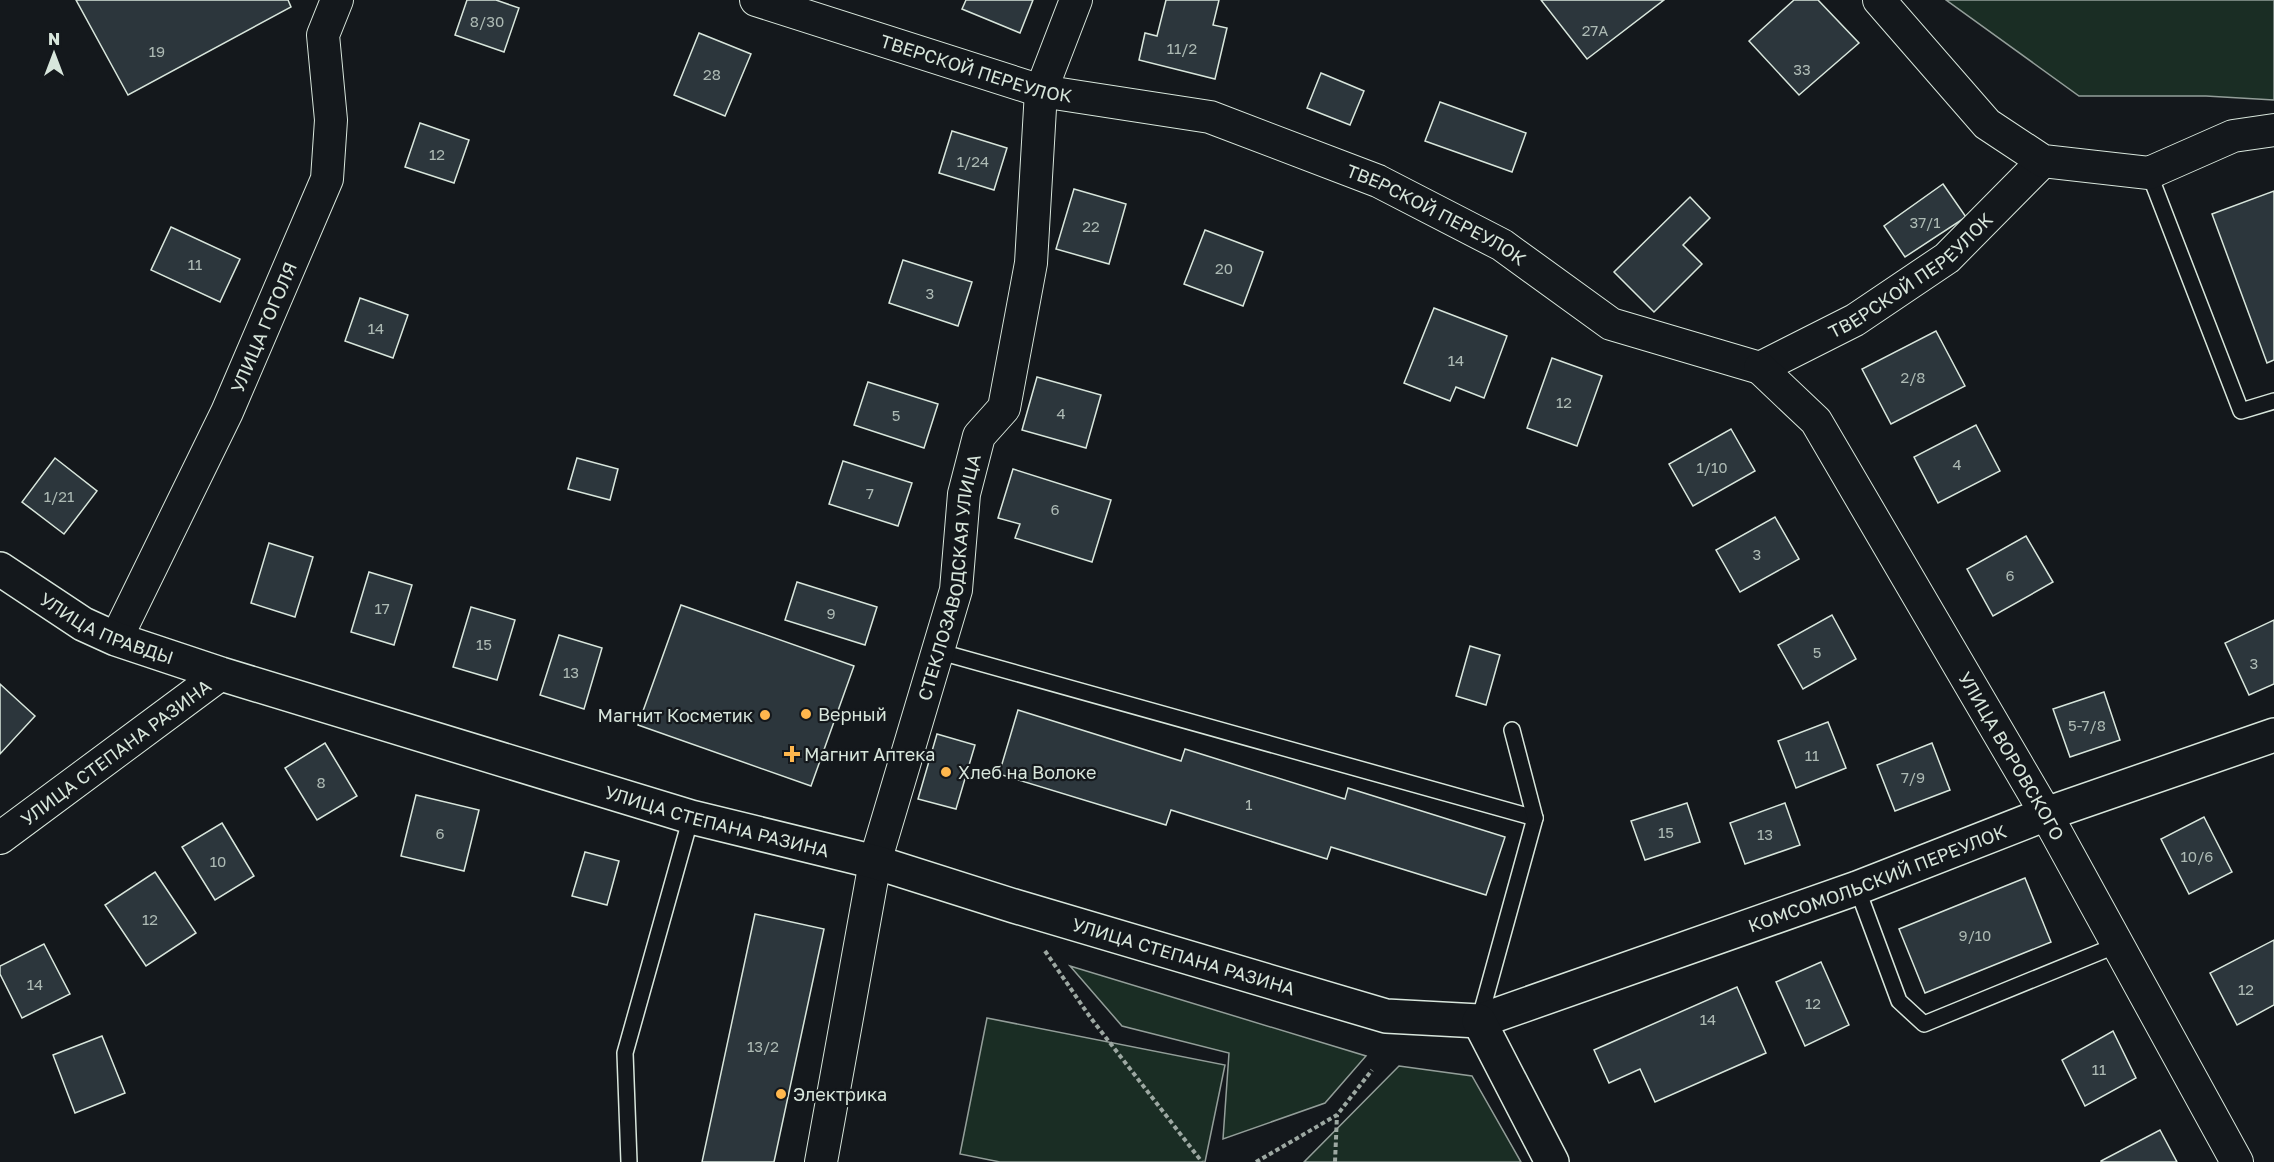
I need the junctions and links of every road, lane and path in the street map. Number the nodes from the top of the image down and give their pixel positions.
1 (338, 0) edge
2 (756, 0) edge
3 (1076, 0) edge
4 (1879, 0) edge
5 (1041, 91) junction
6 (2274, 130) edge
7 (2043, 161) junction
8 (2149, 173) junction
9 (1760, 368) junction
10 (2274, 401) edge
11 (0, 569) edge
12 (116, 639) junction
13 (937, 651) junction
14 (221, 674) junction
15 (1512, 730) dead end
16 (2274, 735) edge
17 (2046, 814) junction
18 (691, 817) junction
19 (1535, 818) junction
20 (0, 838) edge
21 (875, 861) junction
22 (1857, 888) junction
23 (1014, 906) junction
24 (2117, 945) junction
25 (1479, 1021) junction
26 (1372, 1070) dead end
27 (1336, 1115) junction
28 (629, 1162) edge
29 (821, 1162) edge
30 (1202, 1162) edge
31 (1256, 1162) edge
32 (1335, 1162) edge
33 (1552, 1162) edge
34 (2237, 1162) edge

1 - 12 street, УЛИЦА ГОГОЛЯ
2 - 5 street, ТВЕРСКОЙ ПЕРЕУЛОК
3 - 5 street, СТЕКЛОЗАВОДСКАЯ УЛИЦА
4 - 7 street
5 - 9 street, ТВЕРСКОЙ ПЕРЕУЛОК
5 - 13 street, СТЕКЛОЗАВОДСКАЯ УЛИЦА
6 - 8 street
7 - 8 street
7 - 9 street, ТВЕРСКОЙ ПЕРЕУЛОК
8 - 10 lane
9 - 17 street, УЛИЦА ВОРОВСКОГО
11 - 12 street, УЛИЦА ПРАВДЫ
12 - 14 street, УЛИЦА ПРАВДЫ
13 - 19 lane
13 - 21 street, СТЕКЛОЗАВОДСКАЯ УЛИЦА
14 - 18 street, УЛИЦА СТЕПАНА РАЗИНА
14 - 20 street, УЛИЦА СТЕПАНА РАЗИНА
15 - 19 lane
16 - 17 street, КОМСОМОЛЬСКИЙ ПЕРЕУЛОК
17 - 22 street, КОМСОМОЛЬСКИЙ ПЕРЕУЛОК
17 - 24 street, УЛИЦА ВОРОВСКОГО
18 - 21 street, УЛИЦА СТЕПАНА РАЗИНА
18 - 28 lane
19 - 25 lane
21 - 23 street, УЛИЦА СТЕПАНА РАЗИНА
21 - 29 street, СТЕКЛОЗАВОДСКАЯ УЛИЦА
22 - 24 lane
22 - 25 street, КОМСОМОЛЬСКИЙ ПЕРЕУЛОК
23 - 25 street, УЛИЦА СТЕПАНА РАЗИНА
23 - 30 path
24 - 34 street, УЛИЦА ВОРОВСКОГО
25 - 33 street
26 - 27 path
27 - 31 path
27 - 32 path

